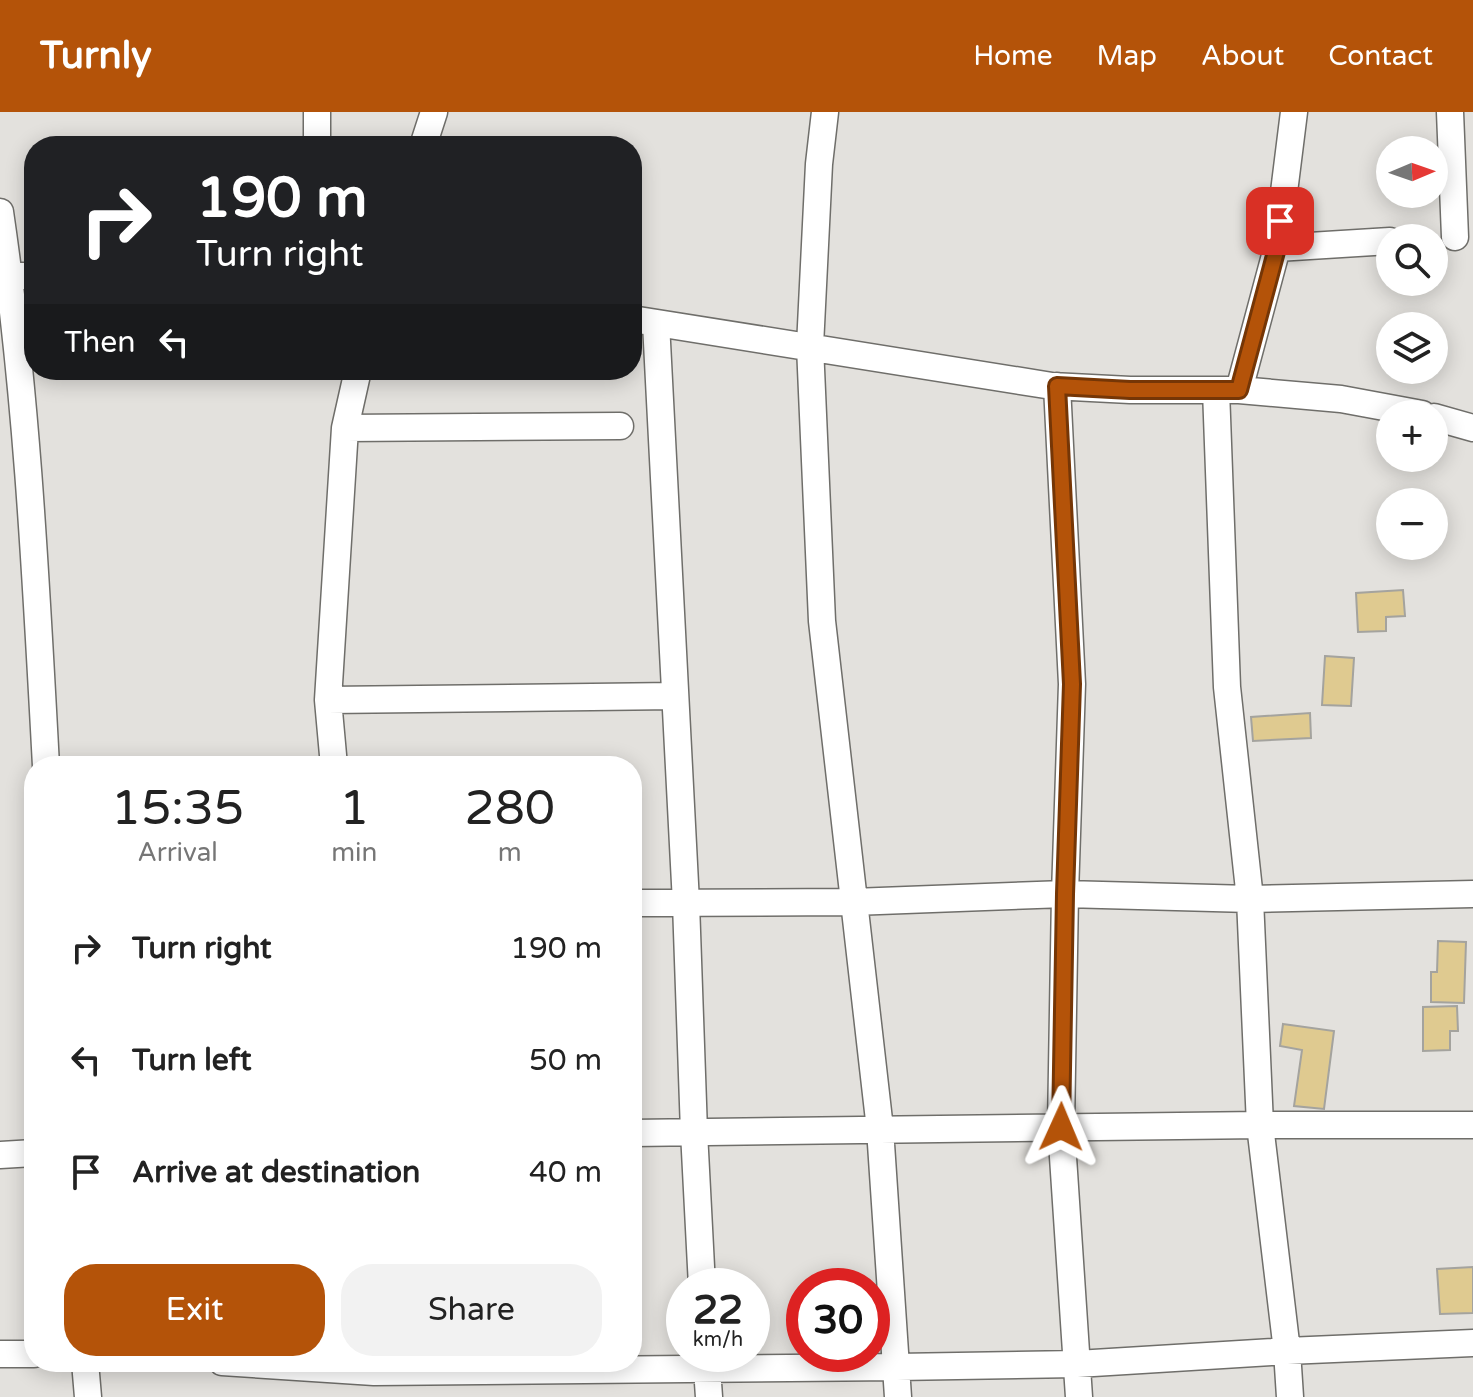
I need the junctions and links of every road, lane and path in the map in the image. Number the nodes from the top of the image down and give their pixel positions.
1 (317, 112) edge
2 (434, 112) edge
3 (825, 112) edge
4 (1294, 112) edge
5 (1450, 112) edge
6 (317, 136) edge
7 (426, 136) edge
8 (0, 212) edge
9 (1453, 237) edge
10 (1376, 242) edge
11 (1277, 248) junction
12 (14, 276) edge
13 (644, 321) edge
14 (810, 346) junction
15 (356, 380) edge
16 (1057, 386) junction
17 (1227, 390) junction
18 (1376, 405) edge
19 (1448, 421) edge
20 (620, 426) dead end
21 (345, 428) junction
22 (1473, 428) edge
23 (675, 696) junction
24 (328, 700) junction
25 (45, 756) edge
26 (333, 756) edge
27 (1065, 894) junction
28 (1473, 894) edge
29 (1250, 899) junction
30 (853, 902) junction
31 (642, 903) edge
32 (686, 903) junction
33 (1260, 1125) junction
34 (1473, 1125) edge
35 (1061, 1127) junction
36 (880, 1129) junction
37 (694, 1132) junction
38 (642, 1133) edge
39 (24, 1154) edge
40 (0, 1155) edge
41 (701, 1268) edge
42 (1473, 1343) edge
43 (1287, 1351) junction
44 (0, 1354) edge
45 (24, 1354) edge
46 (666, 1363) edge
47 (770, 1363) edge
48 (642, 1364) edge
49 (1077, 1364) junction
50 (897, 1367) junction
51 (86, 1372) edge
52 (323, 1372) edge
53 (478, 1372) edge
54 (707, 1372) edge
55 (374, 1377) edge
56 (88, 1397) edge
57 (709, 1397) edge
58 (898, 1397) edge
59 (1079, 1397) edge
60 (1290, 1397) edge

1 - 6 street
2 - 7 street
3 - 14 street
4 - 11 street
5 - 9 street
8 - 12 street
10 - 11 street
11 - 17 street
12 - 25 street
13 - 14 street
13 - 23 street
14 - 16 street
14 - 30 street
15 - 21 street
16 - 17 street
16 - 27 street
17 - 18 street
17 - 29 street
19 - 22 street
20 - 21 street
21 - 24 street
23 - 24 street
23 - 32 street
24 - 26 street
27 - 29 street
27 - 30 street
27 - 35 street
28 - 29 street
29 - 33 street
30 - 32 street
30 - 36 street
31 - 32 street
32 - 37 street
33 - 34 street
33 - 35 street
33 - 43 street
35 - 36 street
35 - 49 street
36 - 37 street
36 - 50 street
37 - 38 street
37 - 41 street
39 - 40 street
42 - 43 street
43 - 49 street
43 - 60 street
44 - 45 street
46 - 48 street
47 - 50 street
49 - 50 street
49 - 59 street
50 - 58 street
51 - 56 street
52 - 55 street
53 - 55 street
54 - 57 street

